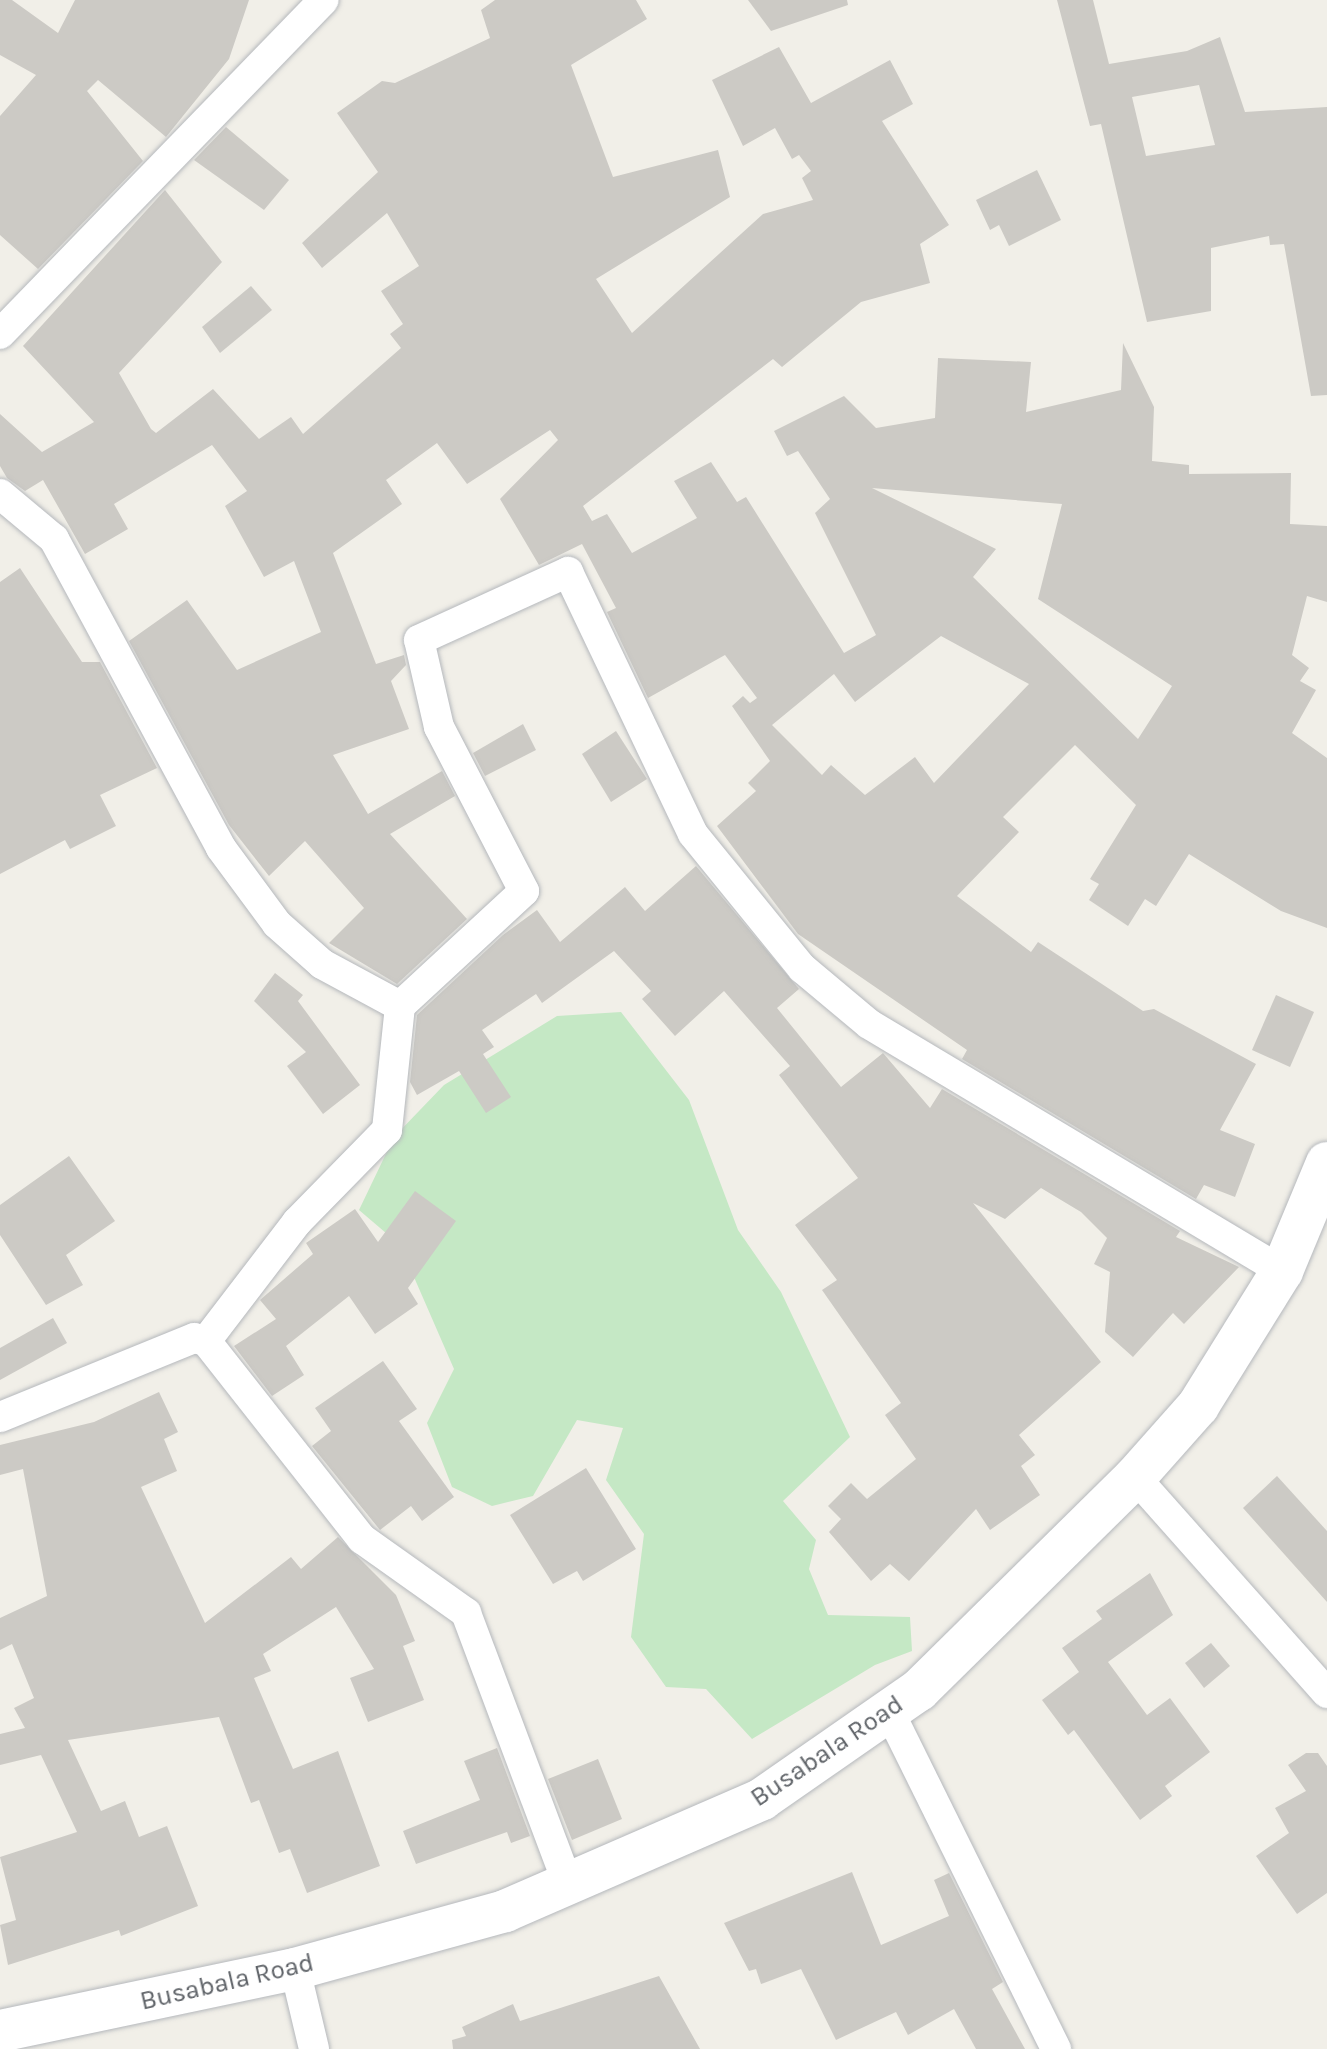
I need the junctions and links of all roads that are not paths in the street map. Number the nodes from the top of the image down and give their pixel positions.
1 (324, 0) edge
2 (0, 334) edge
3 (0, 494) edge
4 (400, 1006) junction
5 (1327, 1163) edge
6 (1282, 1271) junction
7 (206, 1341) junction
8 (0, 1417) edge
9 (1135, 1477) junction
10 (1327, 1693) edge
11 (889, 1711) junction
12 (569, 1887) junction
13 (295, 1969) junction
14 (4, 2022) edge
15 (314, 2049) edge
16 (1056, 2049) edge

1 - 2 street
3 - 4 street
4 - 6 street
4 - 7 street
5 - 6 street, Busabala Road
6 - 9 street, Busabala Road
7 - 8 street
7 - 12 street
9 - 10 street
9 - 11 street, Busabala Road
11 - 12 street, Busabala Road
11 - 16 street
12 - 13 street, Busabala Road
13 - 14 street, Busabala Road
13 - 15 street

